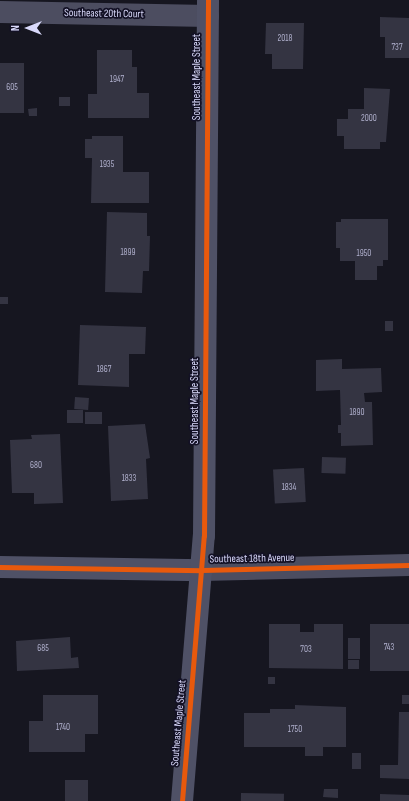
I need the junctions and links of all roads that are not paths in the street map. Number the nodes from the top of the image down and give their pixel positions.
1 (208, 8) edge
2 (0, 12) edge
3 (409, 565) edge
4 (0, 567) edge
5 (202, 570) junction
6 (182, 801) edge

1 - 2 street, Southeast 20th Court
1 - 5 street, Southeast Maple Street
3 - 5 street, Southeast 18th Avenue
4 - 5 street, Southeast 18th Avenue
5 - 6 street, Southeast Maple Street

